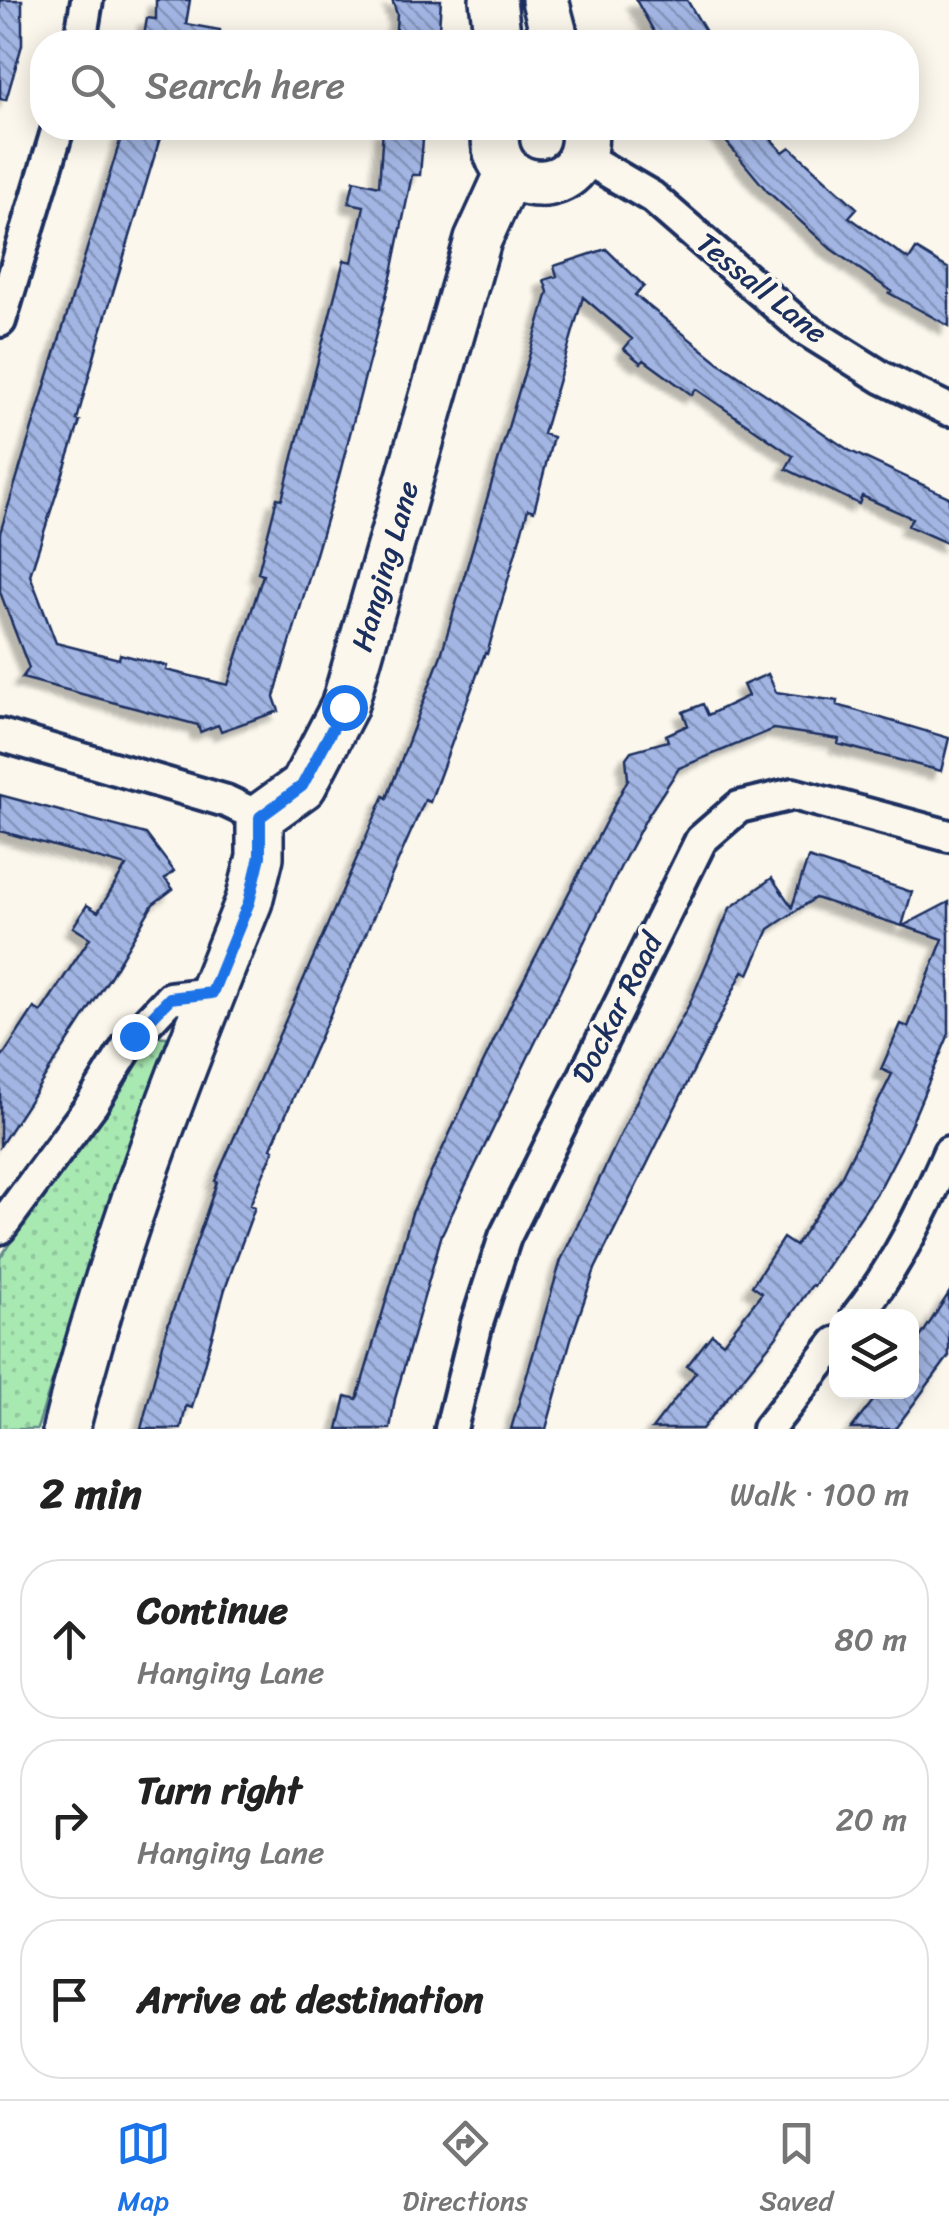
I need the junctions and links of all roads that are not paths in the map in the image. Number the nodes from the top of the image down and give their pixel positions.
1 (88, 0) edge
2 (494, 0) edge
3 (546, 0) edge
4 (82, 30) edge
5 (497, 30) edge
6 (553, 30) edge
7 (54, 140) edge
8 (495, 140) edge
9 (583, 142) edge
10 (509, 172) junction
11 (0, 321) edge
12 (949, 410) edge
13 (0, 735) edge
14 (260, 817) junction
15 (949, 836) edge
16 (212, 993) junction
17 (949, 1152) edge
18 (0, 1228) edge
19 (863, 1309) edge
20 (829, 1352) edge
21 (66, 1429) edge
22 (450, 1429) edge
23 (768, 1429) edge

1 - 4 street
2 - 5 street
3 - 6 street
7 - 11 street
8 - 10 street
9 - 10 street
9 - 12 street, Tessall Lane
10 - 14 street, Hanging Lane
13 - 14 street
14 - 16 street
15 - 22 street, Dockar Road
16 - 18 street
16 - 21 street
17 - 19 street
20 - 23 street

